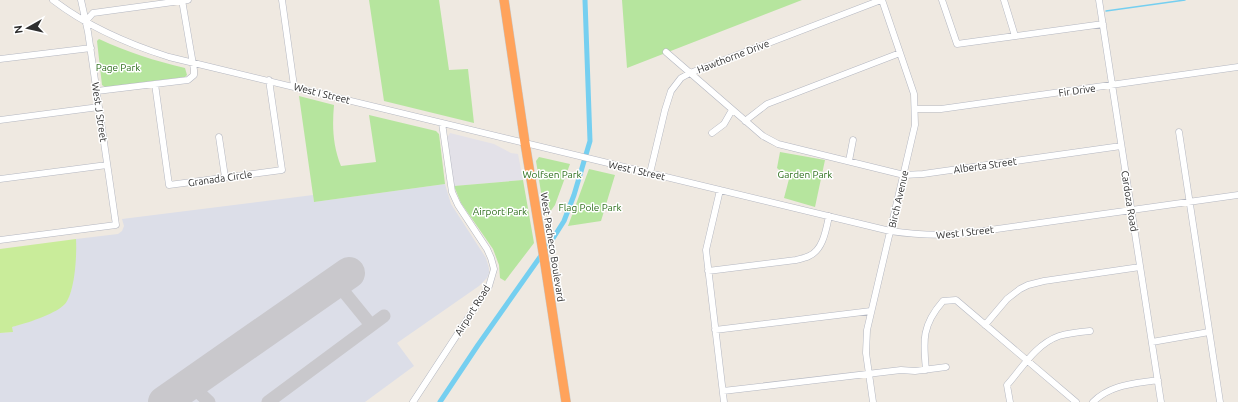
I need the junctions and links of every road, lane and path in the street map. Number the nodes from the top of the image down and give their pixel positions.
1 (53, 0) edge
2 (81, 0) edge
3 (184, 0) edge
4 (282, 0) edge
5 (504, 0) edge
6 (881, 0) edge
7 (942, 0) edge
8 (1004, 0) edge
9 (1099, 0) edge
10 (85, 22) junction
11 (1103, 24) junction
12 (1015, 36) junction
13 (90, 48) junction
14 (666, 52) dead end
15 (900, 53) junction
16 (0, 60) edge
17 (192, 62) junction
18 (1238, 67) edge
19 (690, 73) junction
20 (270, 80) junction
21 (155, 84) junction
22 (1112, 84) junction
23 (294, 86) junction
24 (97, 91) junction
25 (99, 107) junction
26 (732, 110) junction
27 (915, 110) junction
28 (0, 120) edge
29 (746, 121) junction
30 (442, 123) junction
31 (1179, 132) dead end
32 (712, 133) dead end
33 (219, 137) dead end
34 (854, 140) dead end
35 (525, 143) junction
36 (1121, 146) junction
37 (849, 161) junction
38 (108, 165) junction
39 (650, 173) junction
40 (904, 175) junction
41 (225, 177) junction
42 (0, 179) edge
43 (720, 190) junction
44 (1238, 195) edge
45 (1190, 202) junction
46 (1131, 210) junction
47 (829, 216) junction
48 (890, 231) junction
49 (0, 240) edge
50 (1140, 267) junction
51 (708, 271) junction
52 (871, 311) junction
53 (985, 325) junction
54 (715, 330) junction
55 (1090, 331) dead end
56 (1209, 332) junction
57 (1152, 342) junction
58 (1028, 361) junction
59 (946, 367) dead end
60 (926, 370) junction
61 (869, 374) junction
62 (1158, 380) junction
63 (723, 392) junction
64 (413, 402) edge
65 (566, 402) edge
66 (724, 402) edge
67 (873, 402) edge
68 (1010, 402) edge
69 (1076, 402) edge
70 (1092, 402) edge
71 (1161, 402) edge
72 (1220, 402) edge

1 - 10 street, West I Street
2 - 10 street, West J Street
3 - 10 street
3 - 17 street
4 - 23 street
5 - 35 highway, West Pacheco Boulevard
6 - 15 street, Birch Avenue
6 - 19 street, Hawthorne Drive
7 - 12 street
8 - 12 street
9 - 11 street, Cardoza Road
10 - 13 street, West J Street
10 - 17 street, West I Street
11 - 12 street
11 - 22 street, Cardoza Road
13 - 16 street
13 - 24 street, West J Street
14 - 19 street, Alberta Street
15 - 27 street, Birch Avenue
15 - 29 street
17 - 20 street, West I Street
17 - 21 street
18 - 22 street, Fir Drive
19 - 26 street, Alberta Street
19 - 39 street, Hawthorne Drive
20 - 23 street, West I Street
20 - 41 street, Granada Circle
21 - 24 street
21 - 41 street, Granada Circle
22 - 27 street, Fir Drive
22 - 36 street, Cardoza Road
23 - 30 street, West I Street
24 - 25 street, West J Street
25 - 28 street
25 - 38 street, West J Street
26 - 29 street, Alberta Street
26 - 32 street
27 - 40 street, Birch Avenue
29 - 37 street, Alberta Street
30 - 35 street, West I Street
30 - 64 street, Airport Road
31 - 45 street
33 - 41 street
34 - 37 street
35 - 39 street, West I Street
35 - 65 highway, West Pacheco Boulevard
36 - 40 street, Alberta Street
36 - 46 street, Cardoza Road
37 - 40 street, Alberta Street
38 - 42 street
38 - 49 street, West J Street
39 - 43 street, West I Street
40 - 48 street, Birch Avenue
43 - 47 street, West I Street
43 - 51 street
44 - 45 street, West I Street
45 - 46 street, West I Street
45 - 56 street
46 - 48 street, West I Street
46 - 50 street, Cardoza Road
47 - 48 street, West I Street
47 - 51 street
48 - 52 street, Birch Avenue
50 - 53 street
50 - 57 street, Cardoza Road
51 - 54 street
52 - 54 street
52 - 61 street, Birch Avenue
53 - 58 street
53 - 60 street
54 - 63 street
55 - 58 street
56 - 57 street
56 - 72 street
57 - 62 street, Cardoza Road
58 - 68 street
58 - 69 street
59 - 60 street
60 - 61 street
61 - 63 street
61 - 67 street, Birch Avenue
62 - 70 street
62 - 71 street, Cardoza Road
63 - 66 street

